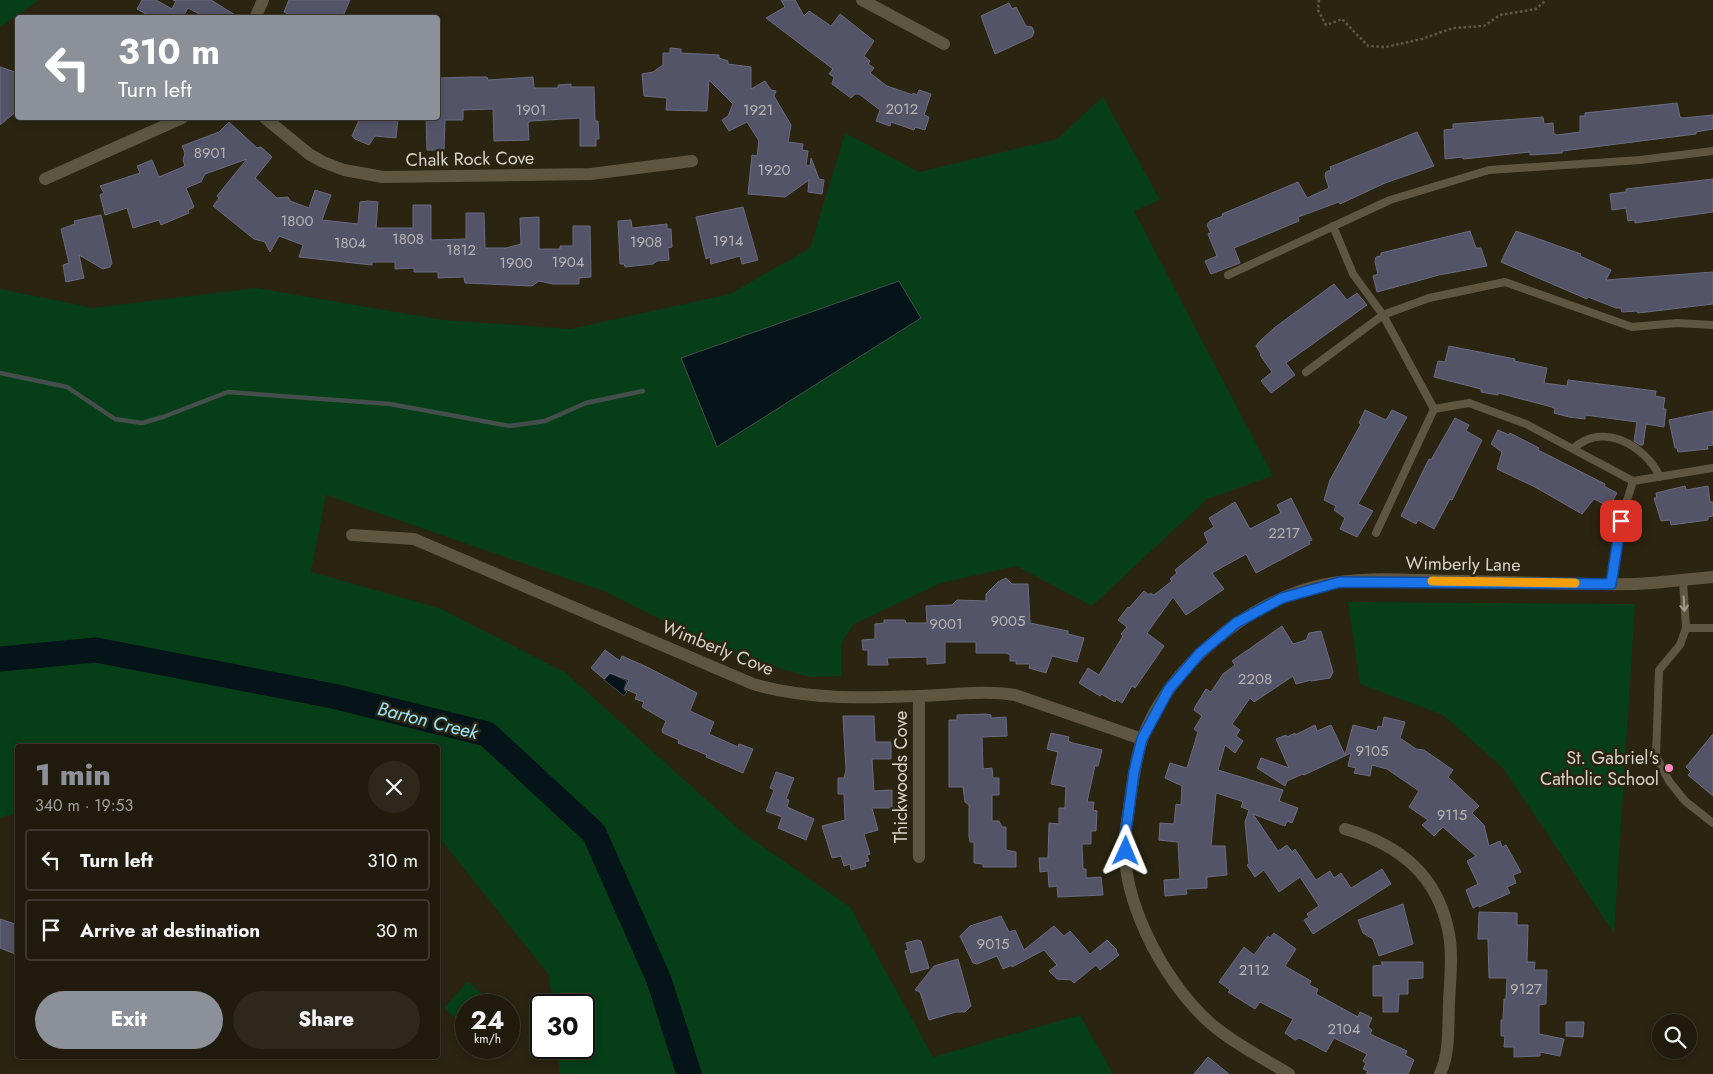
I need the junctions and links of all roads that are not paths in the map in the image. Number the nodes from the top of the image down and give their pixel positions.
1 (262, 0) edge
2 (862, 0) edge
3 (257, 15) edge
4 (944, 44) dead end
5 (178, 120) edge
6 (267, 120) edge
7 (1713, 151) edge
8 (692, 161) dead end
9 (45, 179) dead end
10 (1333, 226) junction
11 (1228, 274) dead end
12 (1384, 315) junction
13 (1713, 325) edge
14 (1306, 372) dead end
15 (1434, 409) junction
16 (1573, 449) junction
17 (1713, 468) edge
18 (1660, 477) junction
19 (1633, 481) junction
20 (1376, 533) dead end
21 (352, 535) dead end
22 (1713, 577) edge
23 (1683, 580) junction
24 (1611, 584) junction
25 (1686, 628) junction
26 (1713, 628) edge
27 (919, 696) junction
28 (1142, 739) junction
29 (1713, 823) edge
30 (1345, 829) dead end
31 (919, 857) dead end
32 (1289, 1074) edge
33 (1440, 1074) edge

1 - 3 street
2 - 4 street
5 - 9 street
6 - 8 street, Chalk Rock Cove
7 - 10 lane
10 - 11 lane
10 - 12 lane
12 - 13 lane
12 - 14 lane
12 - 15 lane
15 - 16 lane
15 - 20 lane
16 - 18 lane
16 - 19 lane
17 - 18 lane
18 - 19 lane
19 - 24 lane
21 - 27 street, Wimberly Cove
22 - 23 street, Wimberly Lane
23 - 24 street, Wimberly Lane
23 -> 25 lane
24 - 28 street, Wimberly Lane
25 - 26 lane
25 - 29 lane
27 - 28 street, Wimberly Cove
27 - 31 street, Thickwoods Cove
28 - 32 street, Wimberly Lane
30 - 33 street

